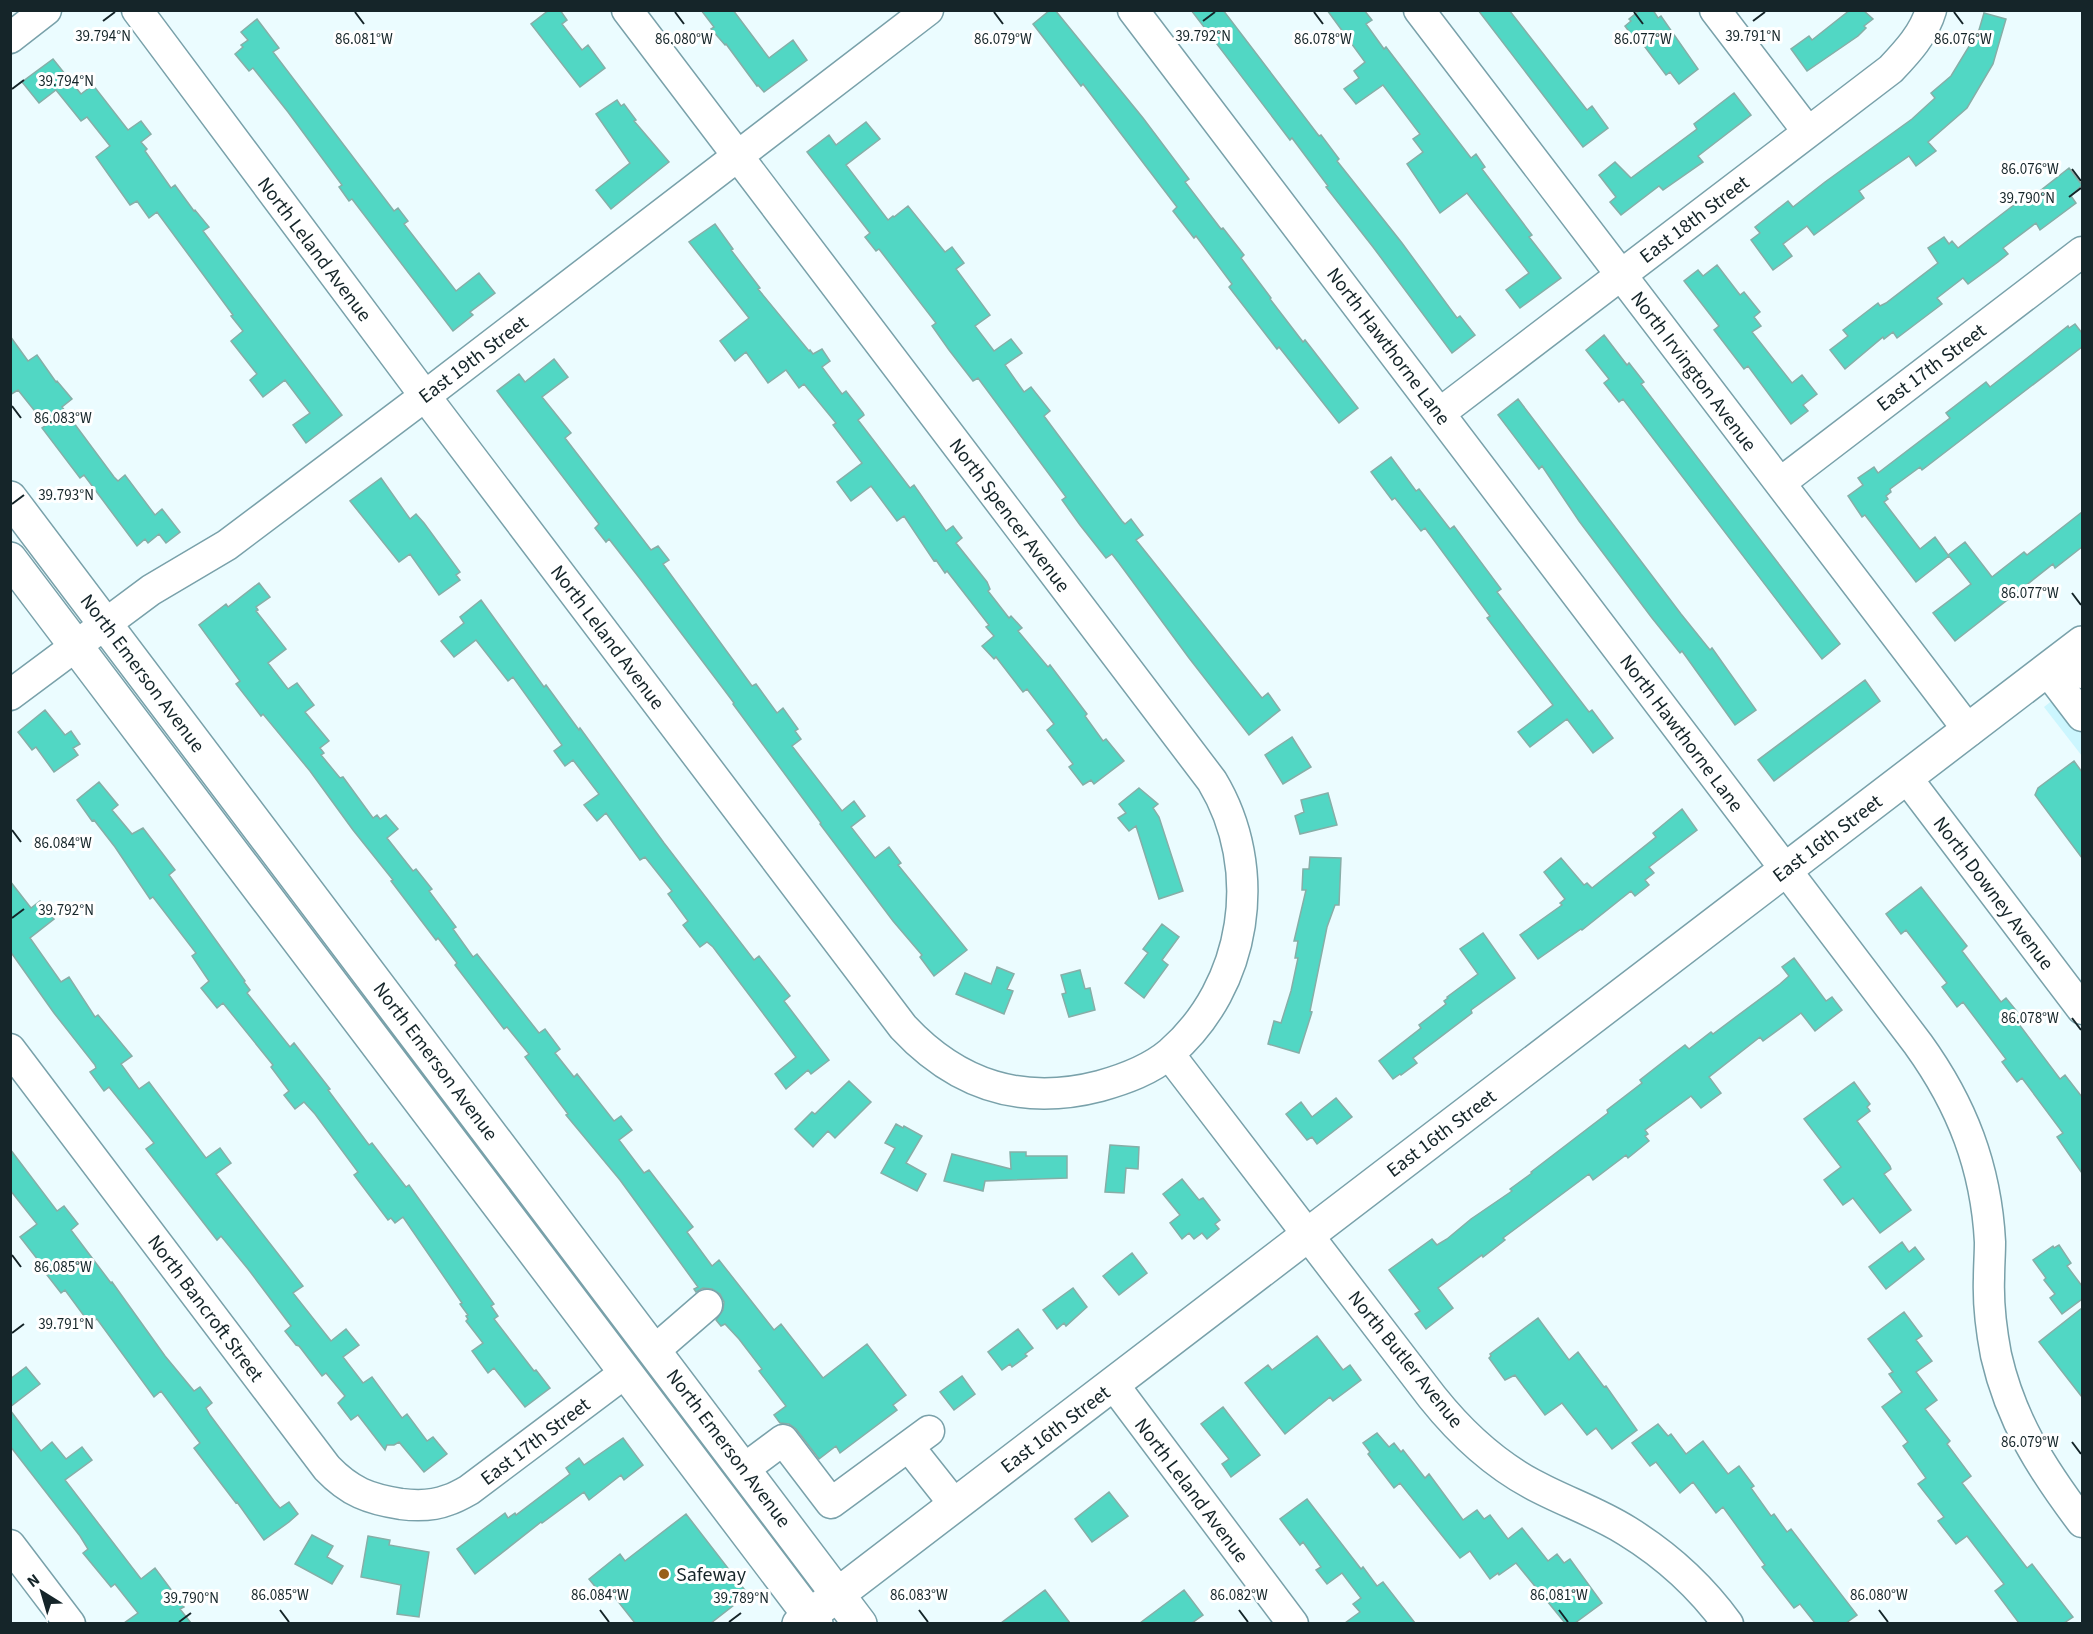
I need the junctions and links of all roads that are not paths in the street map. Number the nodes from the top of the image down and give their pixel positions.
1 (45, 10) edge
2 (136, 10) edge
3 (627, 10) edge
4 (928, 10) edge
5 (1133, 10) edge
6 (1419, 10) edge
7 (1714, 10) edge
8 (1931, 10) edge
9 (10, 38) edge
10 (1808, 132) junction
11 (738, 156) junction
12 (2082, 252) edge
13 (1621, 275) junction
14 (425, 396) junction
15 (1440, 413) junction
16 (1780, 483) junction
17 (10, 498) edge
18 (10, 559) edge
19 (105, 623) junction
20 (76, 645) junction
21 (2070, 660) edge
22 (10, 695) edge
23 (2082, 716) edge
24 (1969, 731) junction
25 (1906, 777) junction
26 (1786, 869) junction
27 (2082, 1009) edge
28 (10, 1049) edge
29 (1169, 1054) junction
30 (1308, 1235) junction
31 (708, 1305) dead end
32 (655, 1350) junction
33 (626, 1372) junction
34 (1113, 1384) junction
35 (744, 1468) junction
36 (440, 1502) joint
37 (955, 1505) junction
38 (2082, 1522) edge
39 (10, 1545) edge
40 (838, 1594) junction
41 (808, 1621) edge
42 (70, 1623) edge
43 (860, 1623) edge
44 (1293, 1623) edge
45 (1728, 1623) edge

1 - 9 street
2 - 14 street, North Leland Avenue
3 - 11 street, North Spencer Avenue
4 - 11 street, East 19th Street
5 - 15 street, North Hawthorne Lane
6 - 13 street, North Irvington Avenue
7 - 10 street
8 - 10 street, East 18th Street
10 - 13 street, East 18th Street
11 - 14 street, East 19th Street
11 - 29 street, North Spencer Avenue
12 - 16 street, East 17th Street
13 - 15 street, East 18th Street
13 - 16 street, North Irvington Avenue
14 - 19 street, East 19th Street
14 - 29 street, North Leland Avenue
15 - 26 street, North Hawthorne Lane
16 - 24 street, North Irvington Avenue
17 - 19 main road, North Emerson Avenue
18 - 20 main road, North Emerson Avenue
19 - 20 street, East 19th Street
19 - 32 main road, North Emerson Avenue
20 - 22 street, East 19th Street
20 - 33 main road, North Emerson Avenue
21 - 23 street
21 - 24 main road, East 16th Street
24 - 25 main road, East 16th Street
25 - 26 main road, East 16th Street
25 - 27 street, North Downey Avenue
26 - 30 main road, East 16th Street
26 - 38 street, North Hawthorne Lane
28 - 36 street, North Bancroft Street
29 - 30 street, North Butler Avenue
30 - 34 main road, East 16th Street
30 - 45 street, North Butler Avenue
31 - 32 street
32 - 35 main road, North Emerson Avenue
33 - 36 street, East 17th Street
33 - 41 main road, North Emerson Avenue
34 - 37 main road, East 16th Street
34 - 44 street, North Leland Avenue
35 - 37 street
35 - 40 main road, North Emerson Avenue
37 - 40 main road, East 16th Street
39 - 42 street
40 - 41 main road, East 16th Street
40 - 43 main road, North Emerson Avenue

